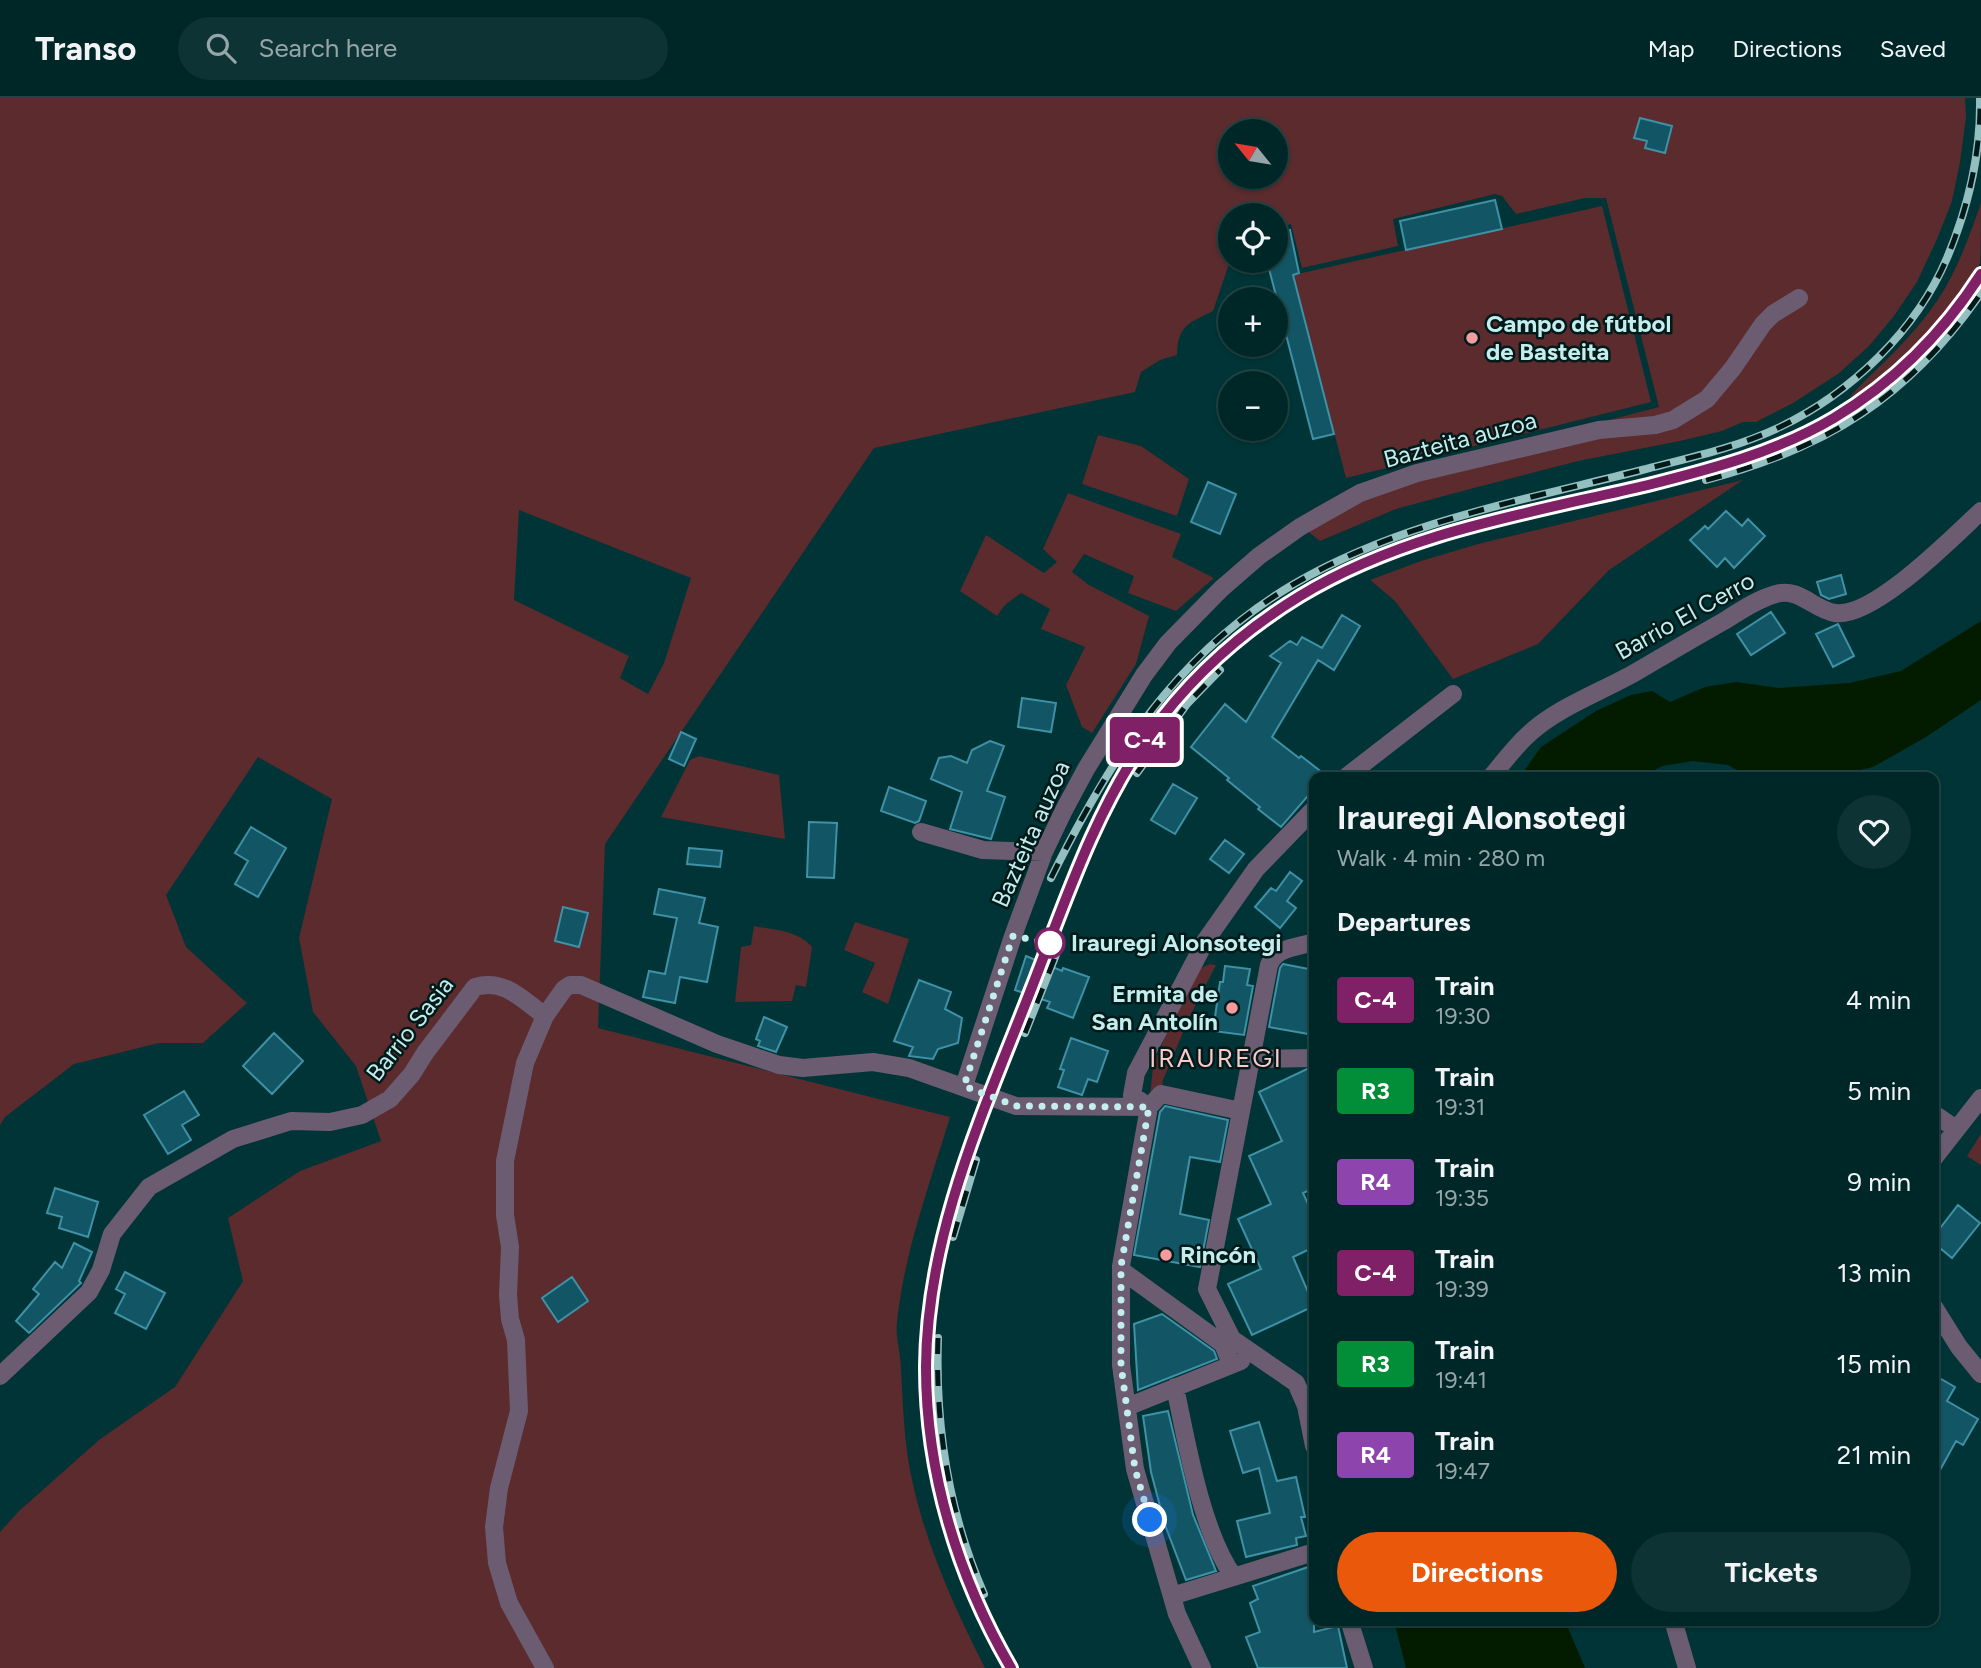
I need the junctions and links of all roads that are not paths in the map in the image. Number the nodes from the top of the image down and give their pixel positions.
1 (1798, 298) dead end
2 (1981, 511) edge
3 (1453, 694) dead end
4 (1352, 772) edge
5 (1495, 772) edge
6 (1309, 814) edge
7 (921, 832) dead end
8 (1044, 852) junction
9 (1309, 943) edge
10 (545, 1016) junction
11 (1308, 1058) edge
12 (1250, 1059) junction
13 (964, 1086) junction
14 (1981, 1098) edge
15 (1149, 1107) junction
16 (1241, 1111) junction
17 (1939, 1117) edge
18 (1956, 1129) junction
19 (1939, 1151) edge
20 (1121, 1270) junction
21 (1207, 1289) junction
22 (1939, 1315) edge
23 (1184, 1317) junction
24 (1258, 1356) junction
25 (1231, 1364) junction
26 (1981, 1374) edge
27 (0, 1376) edge
28 (1175, 1387) junction
29 (1127, 1407) junction
30 (1309, 1421) edge
31 (1309, 1554) edge
32 (1234, 1577) junction
33 (1172, 1596) junction
34 (1351, 1626) edge
35 (1676, 1626) edge
36 (545, 1668) edge
37 (1202, 1668) edge
38 (1364, 1668) edge
39 (1687, 1668) edge

1 - 8 street, Bazteita auzoa
2 - 5 street, Barrio El Cerro
3 - 4 street
6 - 15 street
7 - 8 street
8 - 13 street, Bazteita auzoa
9 - 12 street
10 - 13 street
10 - 27 street, Barrio Sasia
10 - 36 street
11 - 12 street
12 - 16 street
13 - 15 street
14 - 18 street
15 - 16 street
15 - 20 street
16 - 21 street
17 - 18 street
18 - 19 street
20 - 23 street
20 - 29 street
21 - 23 street
21 - 24 street
22 - 26 street
23 - 25 street
24 - 25 street
24 - 30 street
25 - 28 street
28 - 29 street
28 - 32 street
29 - 33 street
31 - 32 street
32 - 33 street
33 - 37 street
34 - 38 street
35 - 39 street

